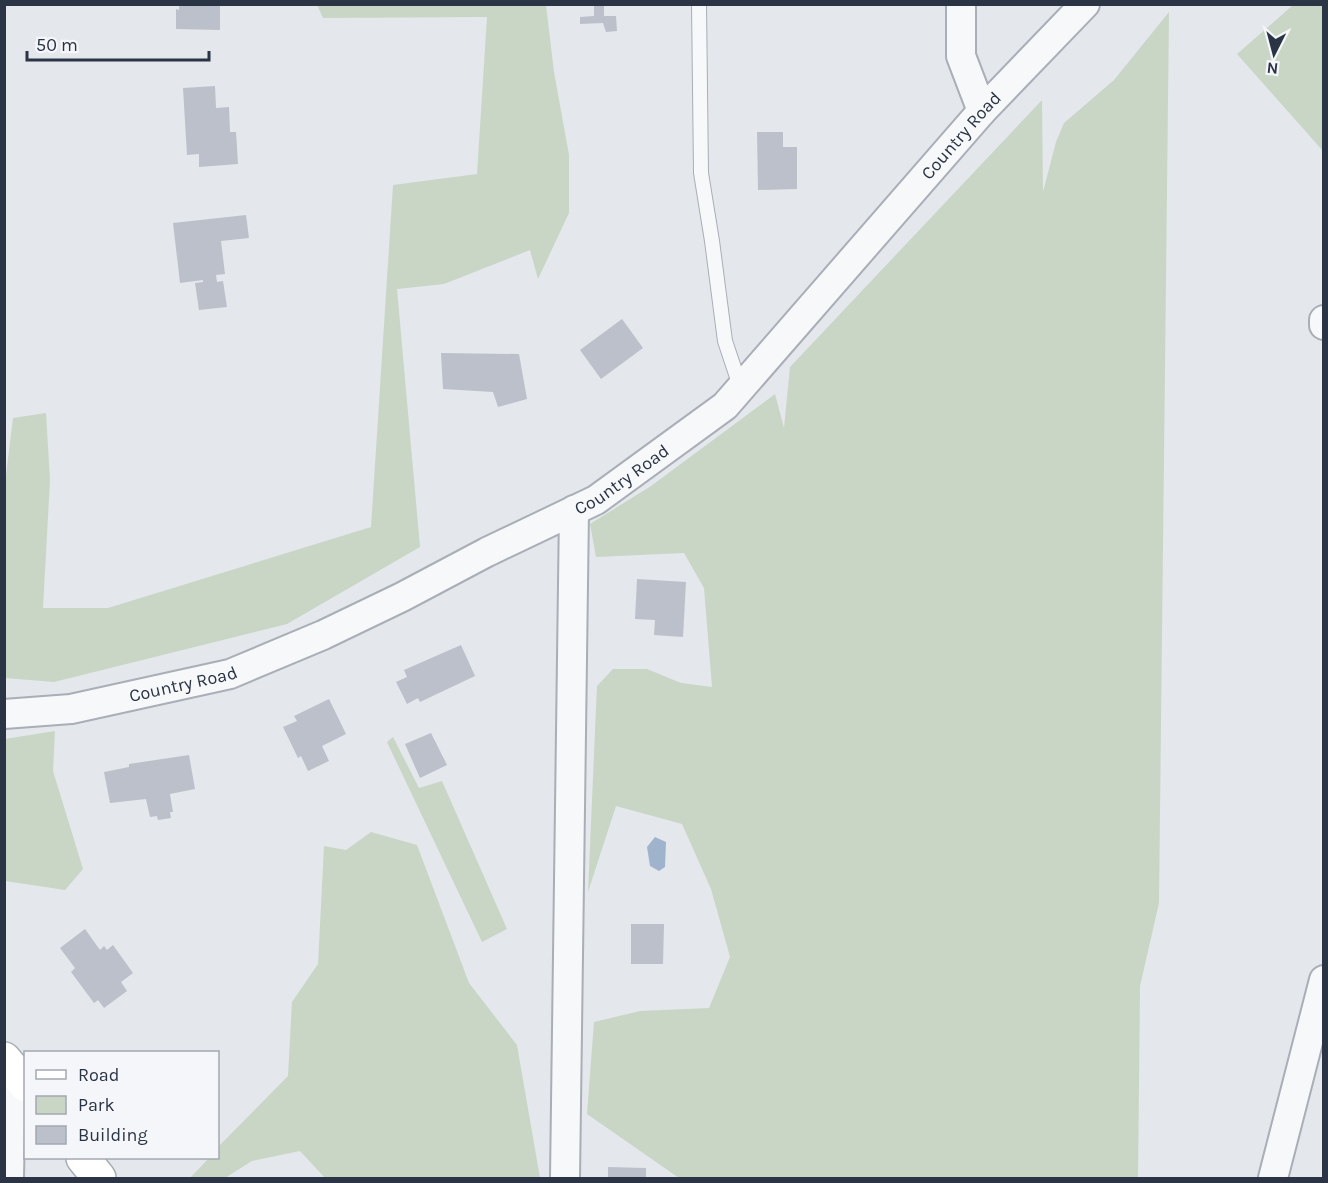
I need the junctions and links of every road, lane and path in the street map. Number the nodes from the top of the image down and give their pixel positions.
1 (699, 4) edge
2 (961, 4) edge
3 (1085, 4) edge
4 (982, 111) junction
5 (1323, 320) edge
6 (1323, 325) edge
7 (741, 388) junction
8 (574, 510) junction
9 (4, 714) edge
10 (1323, 980) edge
11 (14, 1070) edge
12 (84, 1159) edge
13 (9, 1179) edge
14 (99, 1179) edge
15 (565, 1179) edge
16 (1273, 1179) edge

1 - 7 lane
2 - 4 street
3 - 4 street, Country Road
4 - 7 street, Country Road
5 - 6 street
7 - 8 street, Country Road
8 - 9 street, Country Road
8 - 15 street
10 - 16 street
11 - 13 street
12 - 14 main road

